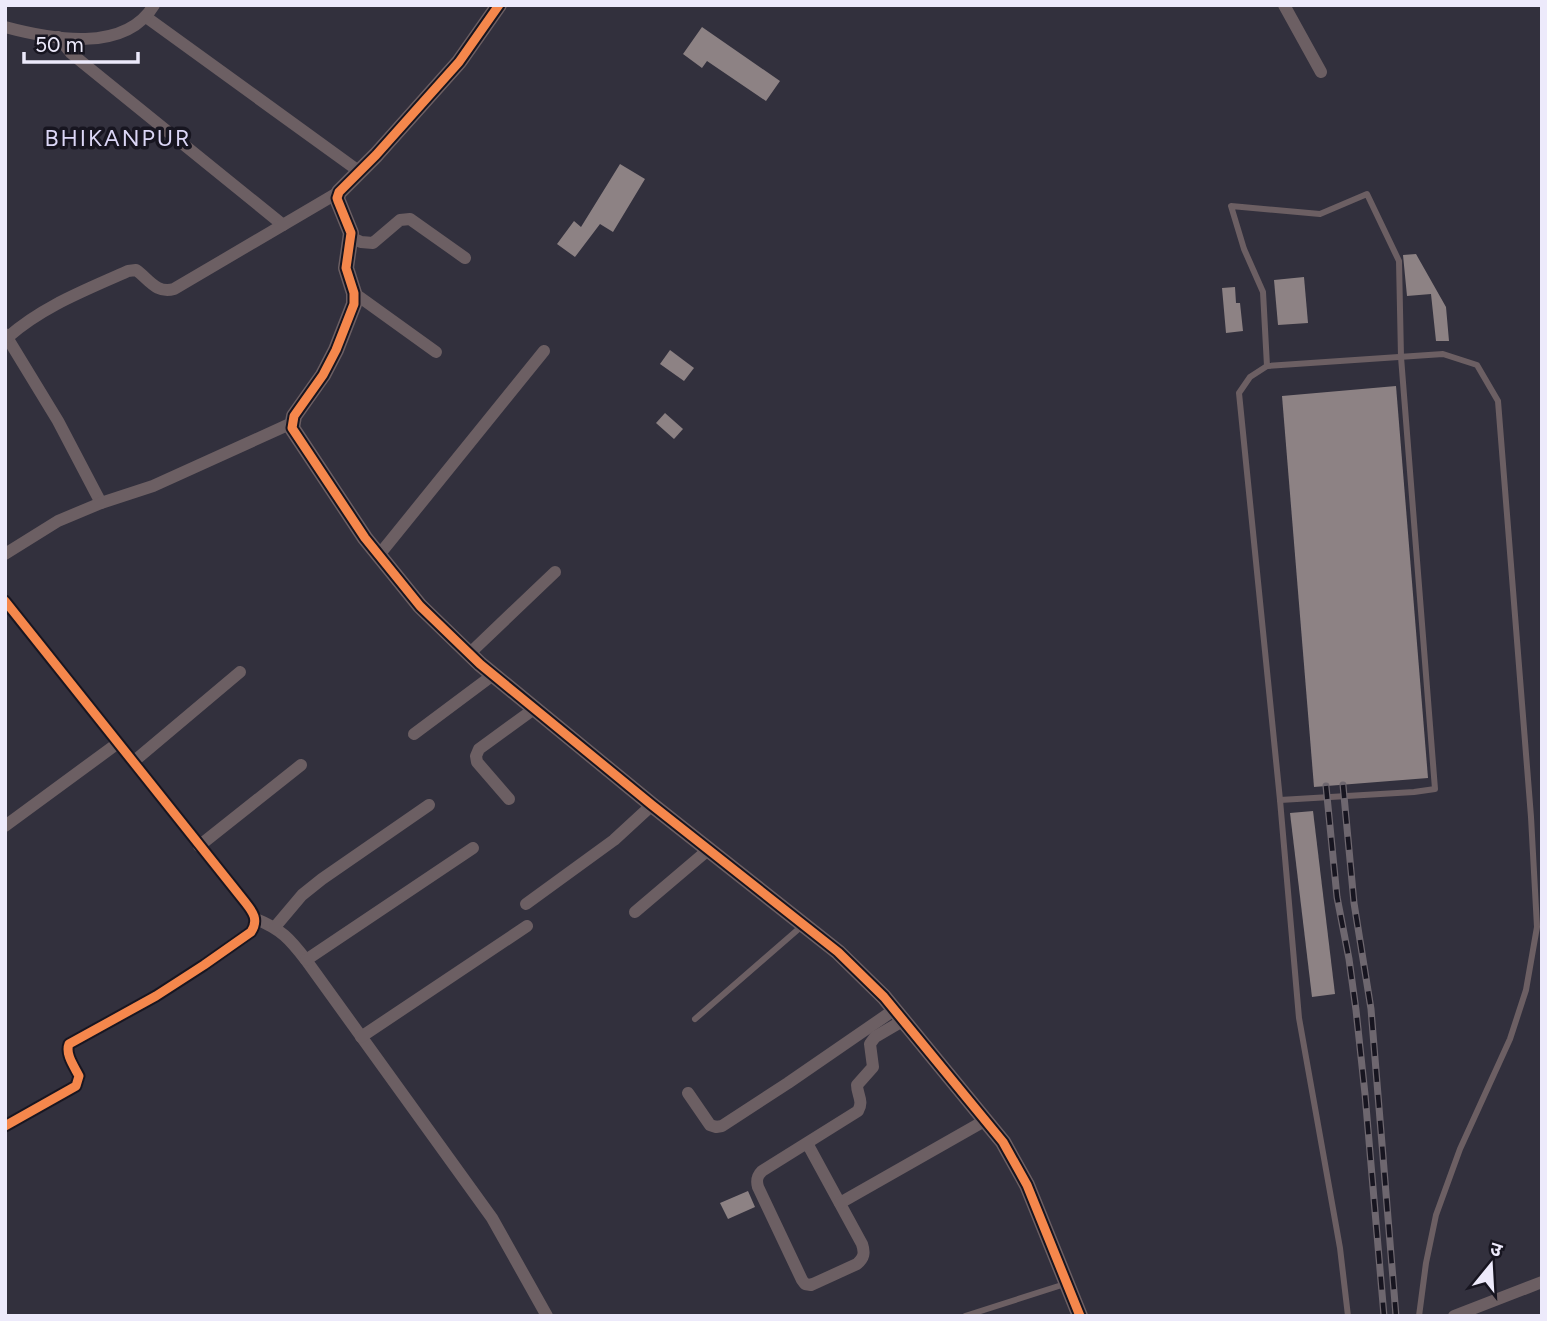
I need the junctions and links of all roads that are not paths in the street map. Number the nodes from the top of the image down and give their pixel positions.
1 (499, 5) edge
2 (1284, 5) edge
3 (150, 11) edge
4 (5, 27) edge
5 (58, 37) junction
6 (1321, 72) dead end
7 (360, 172) junction
8 (339, 192) junction
9 (283, 225) junction
10 (352, 238) junction
11 (466, 258) dead end
12 (354, 293) junction
13 (7, 335) edge
14 (544, 351) dead end
15 (436, 352) dead end
16 (1401, 357) junction
17 (1268, 366) junction
18 (292, 423) junction
19 (102, 503) junction
20 (5, 554) edge
21 (379, 555) junction
22 (555, 572) dead end
23 (5, 601) edge
24 (469, 654) junction
25 (240, 673) dead end
26 (493, 675) junction
27 (534, 709) junction
28 (414, 734) dead end
29 (118, 743) junction
30 (133, 762) junction
31 (301, 765) dead end
32 (509, 799) dead end
33 (1280, 800) junction
34 (429, 805) dead end
35 (652, 806) junction
36 (5, 826) edge
37 (199, 846) junction
38 (473, 848) dead end
39 (708, 850) junction
40 (526, 904) dead end
41 (635, 912) dead end
42 (256, 919) junction
43 (803, 925) junction
44 (527, 926) dead end
45 (275, 927) junction
46 (306, 960) junction
47 (899, 1015) junction
48 (695, 1019) dead end
49 (361, 1037) junction
50 (688, 1093) dead end
51 (986, 1120) junction
52 (5, 1126) edge
53 (807, 1143) junction
54 (840, 1202) junction
55 (1542, 1282) edge
56 (1067, 1284) junction
57 (995, 1307) junction
58 (547, 1316) edge
59 (965, 1316) edge
60 (998, 1316) edge
61 (1080, 1316) edge
62 (1348, 1316) edge
63 (1419, 1316) edge
64 (1454, 1316) edge

1 - 7 street
2 - 6 street
3 - 5 street
3 - 7 street
4 - 5 street
5 - 9 street
7 - 8 street
8 - 9 street
8 - 10 street
9 - 13 street
10 - 11 street
10 - 12 street
12 - 15 street
12 - 18 street
13 - 19 street
14 - 21 street
16 - 17 lane
16 - 17 lane
16 - 33 lane
16 - 63 lane
17 - 33 lane
18 - 19 street
18 - 21 street
19 - 20 street
21 - 24 street
22 - 24 street
23 - 29 street
24 - 26 street
25 - 30 street
26 - 27 street
26 - 28 street
27 - 32 street
27 - 35 street
29 - 30 street
29 - 36 street
30 - 37 street
31 - 37 street
33 - 62 lane
34 - 45 street
35 - 39 street
35 - 40 street
37 - 42 street
38 - 46 street
39 - 41 street
39 - 43 street
42 - 45 street
42 - 52 street
43 - 47 street
43 - 48 lane
44 - 49 street
45 - 46 street
46 - 49 street
47 - 50 street
47 - 51 street
47 - 53 street
49 - 58 street
51 - 54 street
51 - 56 street
53 - 54 street
53 - 54 street
55 - 64 street
56 - 57 lane
56 - 61 street
57 - 59 lane
57 - 60 lane

